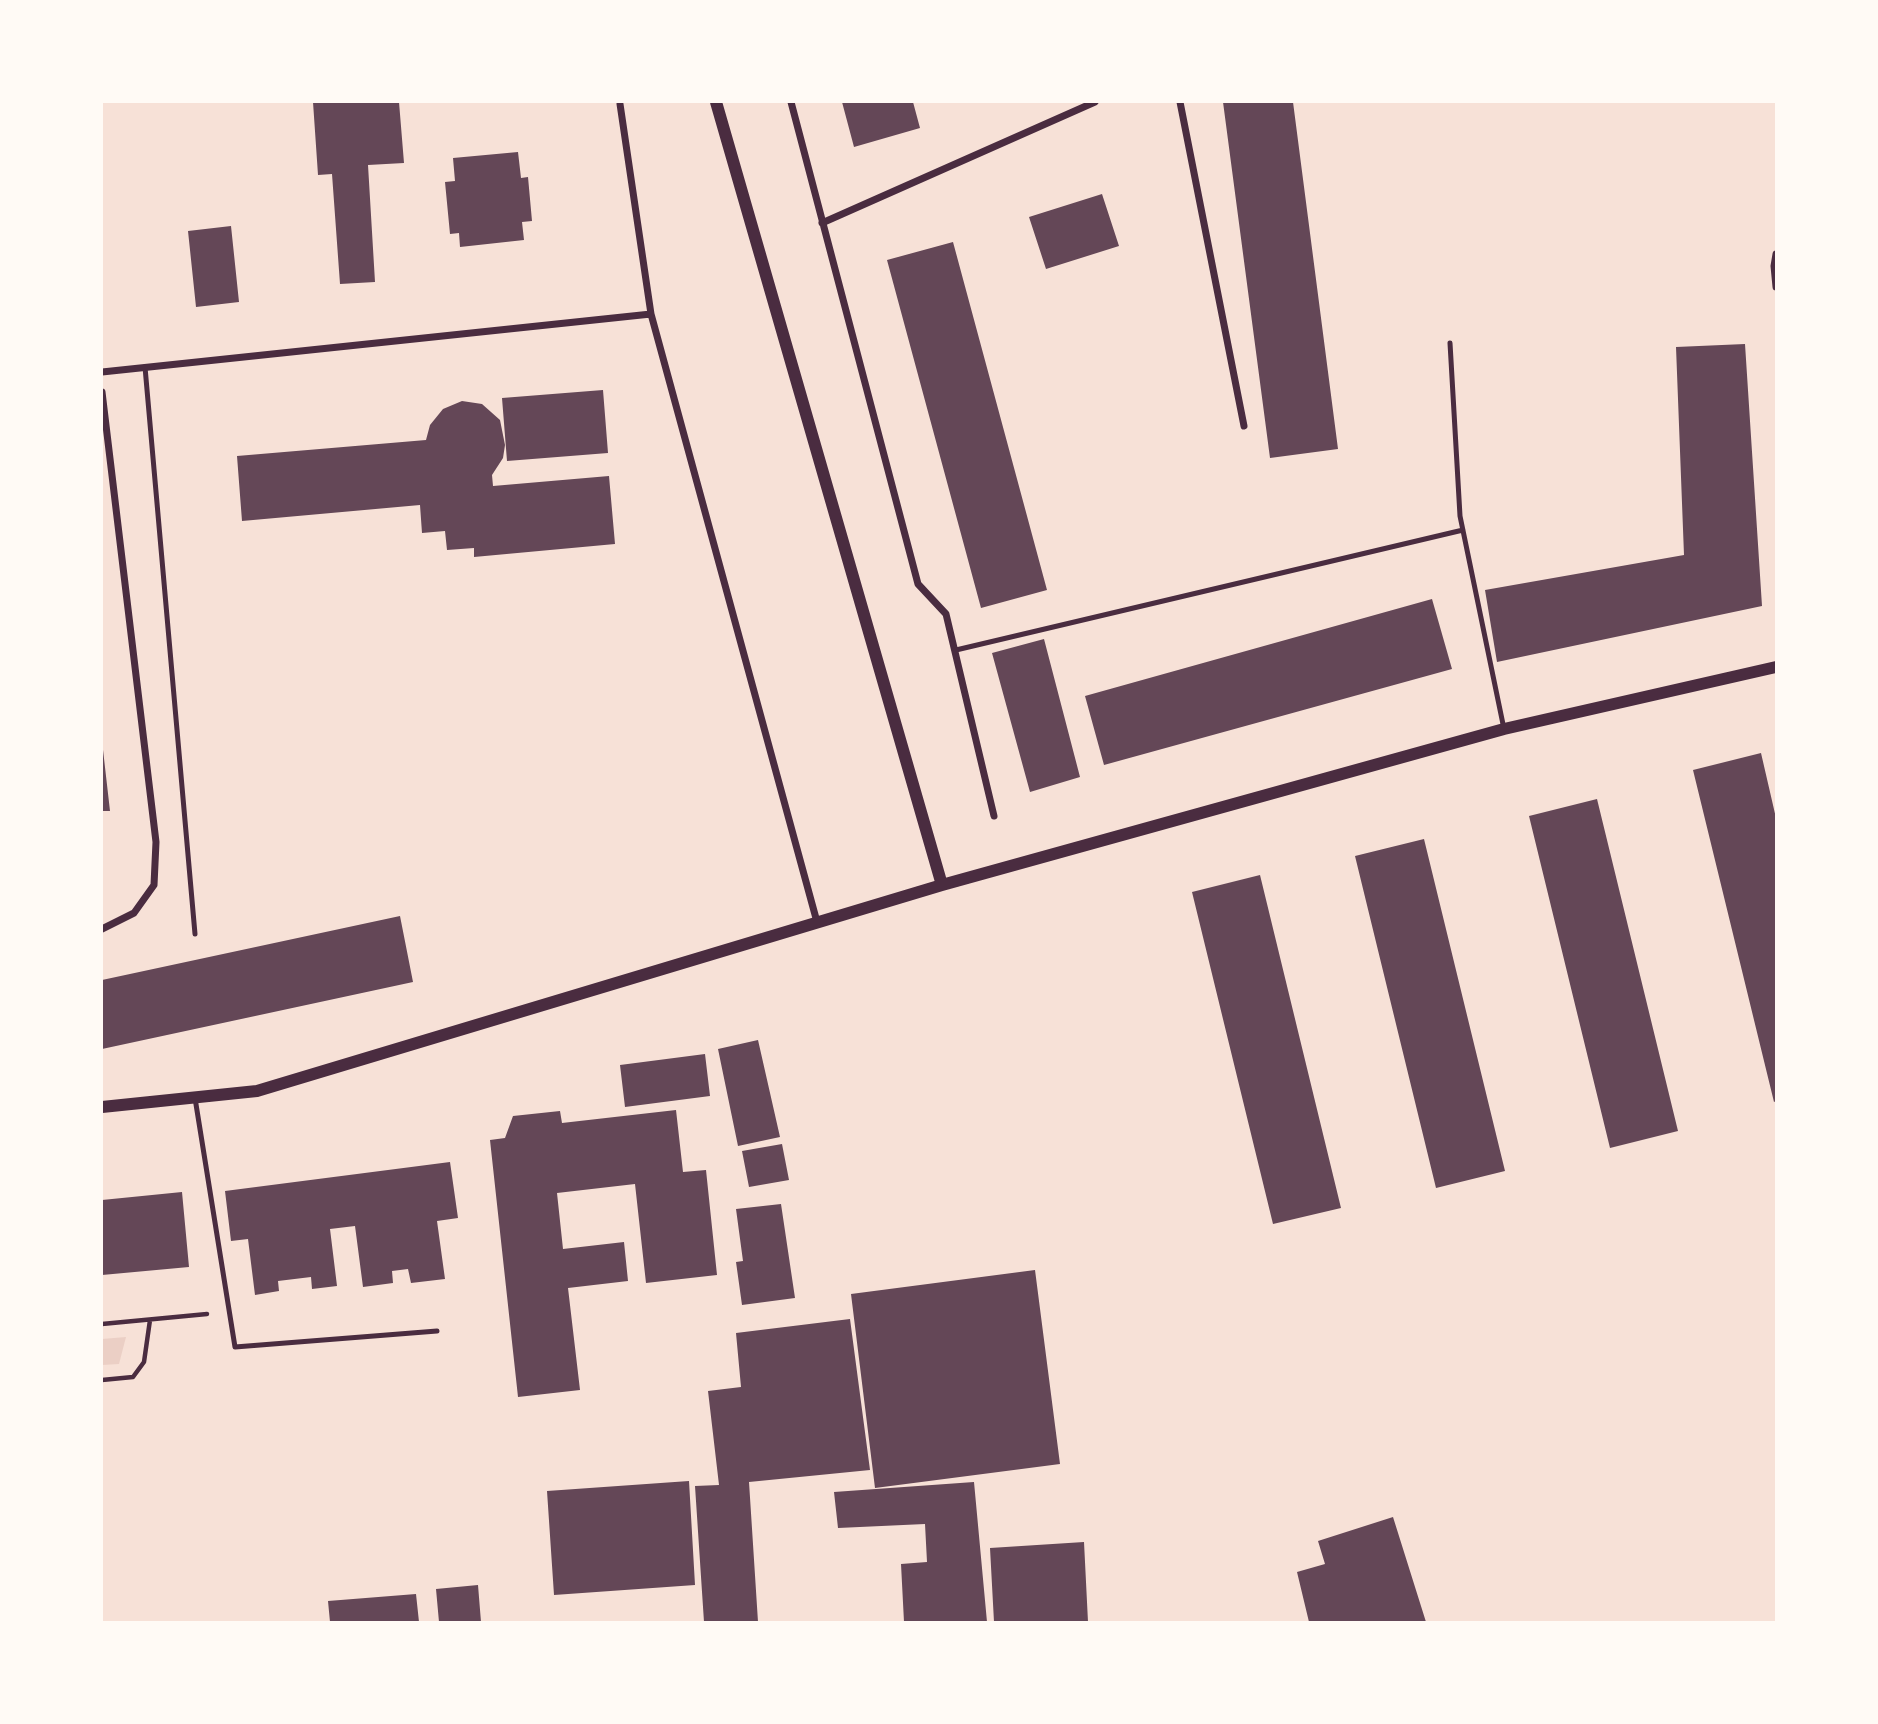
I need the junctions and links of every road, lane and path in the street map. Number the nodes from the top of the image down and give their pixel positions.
1 (716, 102) edge
2 (791, 102) edge
3 (1072, 102) edge
4 (1095, 102) edge
5 (1180, 102) edge
6 (620, 104) dead end
7 (1074, 111) junction
8 (822, 223) junction
9 (1776, 254) edge
10 (1776, 287) edge
11 (651, 314) junction
12 (1450, 343) dead end
13 (145, 367) junction
14 (102, 372) edge
15 (102, 392) edge
16 (1244, 426) dead end
17 (1463, 530) junction
18 (956, 650) junction
19 (1776, 667) edge
20 (1503, 729) junction
21 (994, 816) dead end
22 (942, 885) junction
23 (817, 922) junction
24 (102, 929) edge
25 (195, 934) dead end
26 (195, 1098) junction
27 (102, 1108) edge
28 (229, 1312) junction
29 (150, 1319) junction
30 (102, 1324) edge
31 (437, 1331) dead end
32 (102, 1380) edge

1 - 22 street
2 - 8 street
3 - 7 street
4 - 7 street
5 - 16 street
6 - 11 street
7 - 8 street
8 - 18 street
9 - 10 street
11 - 13 street
11 - 23 street
12 - 17 lane
13 - 14 street
13 - 25 lane
15 - 24 street
17 - 18 lane
17 - 20 lane
18 - 21 street
19 - 20 street
20 - 22 street
22 - 23 street
23 - 26 street
26 - 27 street
26 - 28 lane
28 - 29 path
28 - 31 lane
29 - 30 path
29 - 32 path

